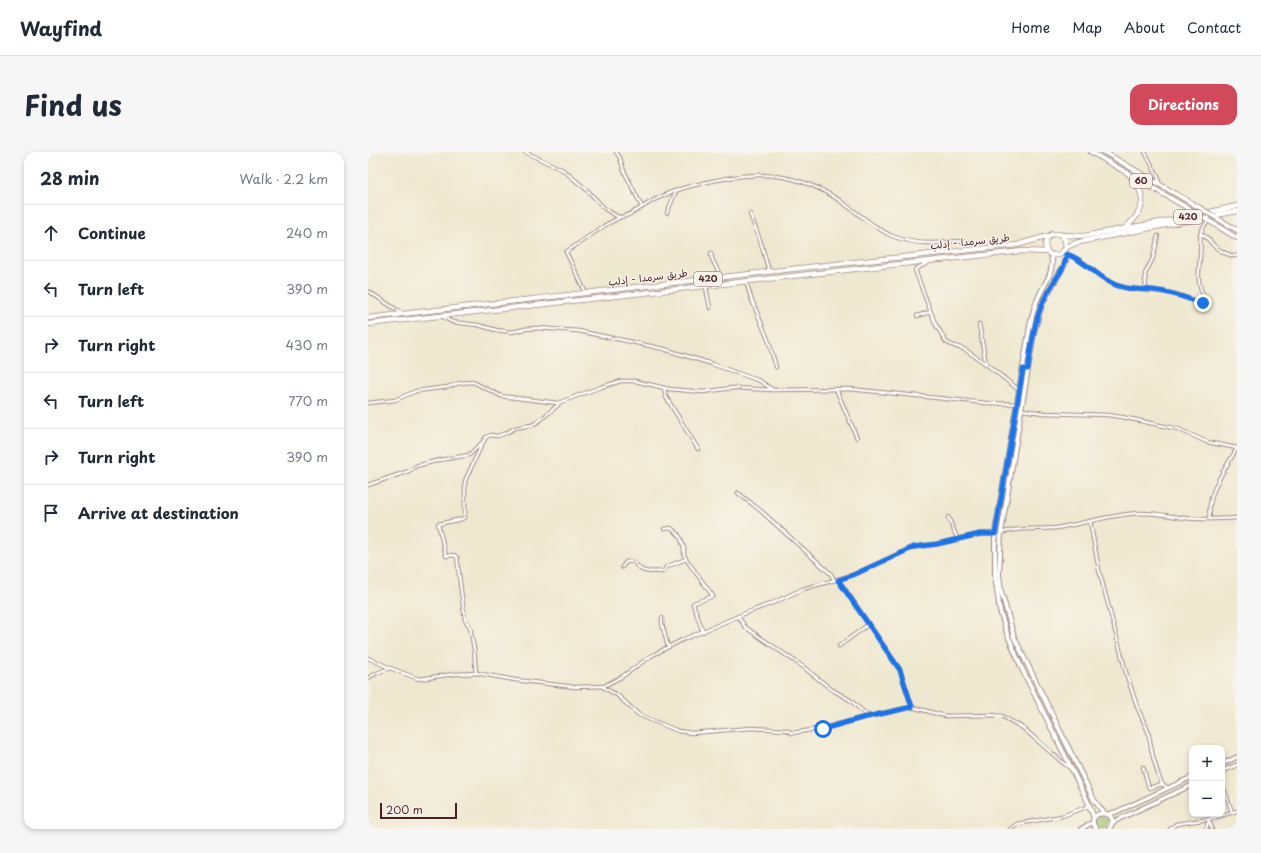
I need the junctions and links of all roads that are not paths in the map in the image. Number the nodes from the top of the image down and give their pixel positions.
1 (525, 152) edge
2 (616, 152) edge
3 (1091, 152) edge
4 (1104, 152) edge
5 (1145, 152) edge
6 (1132, 168) junction
7 (1129, 174) junction
8 (1159, 183) junction
9 (676, 190) junction
10 (1237, 206) edge
11 (642, 207) junction
12 (1237, 211) edge
13 (667, 213) dead end
14 (750, 214) dead end
15 (622, 217) junction
16 (1207, 220) junction
17 (1124, 230) junction
18 (1237, 230) edge
19 (1060, 234) junction
20 (1200, 234) junction
21 (1048, 236) junction
22 (1158, 236) dead end
23 (1237, 238) edge
24 (981, 248) junction
25 (1066, 250) junction
26 (711, 253) dead end
27 (1049, 253) junction
28 (1237, 256) edge
29 (931, 260) junction
30 (769, 272) junction
31 (722, 277) junction
32 (746, 281) junction
33 (706, 285) junction
34 (1146, 290) junction
35 (368, 291) edge
36 (586, 293) junction
37 (517, 301) junction
38 (518, 308) junction
39 (710, 308) dead end
40 (930, 312) junction
41 (403, 314) junction
42 (440, 316) junction
43 (917, 316) dead end
44 (368, 318) edge
45 (368, 324) edge
46 (979, 324) dead end
47 (986, 364) junction
48 (776, 367) dead end
49 (1025, 369) junction
50 (664, 388) junction
51 (836, 389) junction
52 (773, 390) junction
53 (1019, 390) junction
54 (368, 403) edge
55 (558, 403) junction
56 (1017, 404) junction
57 (1021, 410) junction
58 (857, 438) dead end
59 (483, 442) junction
60 (1237, 448) edge
61 (698, 449) dead end
62 (368, 485) edge
63 (738, 493) dead end
64 (948, 517) dead end
65 (1237, 518) edge
66 (1210, 519) junction
67 (1090, 521) junction
68 (664, 529) dead end
69 (1001, 533) junction
70 (995, 534) junction
71 (958, 540) junction
72 (686, 559) junction
73 (622, 567) dead end
74 (834, 580) junction
75 (838, 580) junction
76 (738, 616) junction
77 (662, 618) dead end
78 (869, 624) junction
79 (703, 632) junction
80 (839, 646) dead end
81 (668, 647) junction
82 (368, 658) edge
83 (390, 668) junction
84 (476, 673) junction
85 (368, 678) edge
86 (601, 686) junction
87 (912, 707) junction
88 (870, 717) junction
89 (1237, 757) edge
90 (1225, 763) edge
91 (1237, 764) edge
92 (1143, 766) dead end
93 (1073, 769) junction
94 (1225, 770) edge
95 (1189, 778) edge
96 (1162, 784) junction
97 (1189, 786) edge
98 (1168, 788) junction
99 (1225, 794) edge
100 (1090, 806) junction
101 (1237, 811) edge
102 (1232, 812) junction
103 (1106, 814) junction
104 (1209, 819) junction
105 (1094, 820) junction
106 (1111, 827) edge
107 (1010, 829) edge
108 (1081, 829) edge
109 (1096, 829) edge
110 (1170, 829) edge
111 (1206, 829) edge
112 (1212, 829) edge

1 - 15 street
2 - 11 street
3 - 7 main road, 60
4 - 6 main road, 60
5 - 8 street
6 - 7 main road
6 - 8 main road, 60
7 - 16 main road, 60, bridge
7 - 17 highway
8 - 18 main road, 60, bridge
9 - 11 street
9 - 13 street
9 - 24 street
10 - 17 highway, 420
11 - 15 street
12 - 25 highway, 420
14 - 30 street
15 - 36 street
16 - 20 street
16 - 23 main road
17 - 19 highway, 420
19 - 21 highway
19 - 25 highway
20 - 28 street
20 - 34 street
21 - 24 highway, طريق سرمدا - إدلب / 420
21 - 27 highway
22 - 34 street
24 - 30 highway, طريق سرمدا - إدلب / 420
25 - 27 highway
25 - 34 street
25 - 49 main road
26 - 31 street
27 - 29 highway, طريق سرمدا - إدلب / 420
27 - 49 main road
29 - 32 highway, طريق سرمدا - إدلب / 420
29 - 40 street
30 - 31 highway, طريق سرمدا - إدلب / 420
31 - 36 highway, طريق سرمدا - إدلب / 420
32 - 33 highway, طريق سرمدا - إدلب / 420
32 - 48 street
33 - 38 highway, طريق سرمدا - إدلب / 420
33 - 39 street
35 - 41 street
36 - 37 highway, طريق سرمدا - إدلب / 420
37 - 38 highway
37 - 41 highway, طريق سرمدا - إدلب / 420
38 - 42 highway, طريق سرمدا - إدلب / 420
40 - 43 street
40 - 47 street
41 - 44 highway, طريق سرمدا - إدلب / 420
42 - 45 highway, طريق سرمدا - إدلب / 420
42 - 52 street
46 - 47 street
47 - 53 street
49 - 53 main road
49 - 57 main road
50 - 52 street
50 - 55 street
50 - 61 street
51 - 52 street
51 - 56 street
51 - 58 street
53 - 56 main road
54 - 55 street
55 - 59 street
56 - 70 main road
57 - 60 street
57 - 69 main road
59 - 62 street
59 - 84 street
60 - 66 street
63 - 74 street
64 - 71 street
65 - 66 street
66 - 67 street
67 - 69 street
67 - 96 street
68 - 72 street
69 - 103 main road
70 - 71 street
70 - 93 main road
71 - 75 street
72 - 73 street
72 - 79 street
74 - 75 street
74 - 76 street
75 - 78 street
76 - 79 street
76 - 88 street
77 - 81 street
78 - 80 street
78 - 87 street
79 - 81 street
81 - 86 street
82 - 83 street
83 - 84 street
83 - 85 street
84 - 86 street
86 - 88 street
87 - 88 street
87 - 93 street
89 - 90 main road
91 - 94 main road
92 - 96 street
93 - 100 main road
95 - 98 main road
96 - 98 street
97 - 106 main road
98 - 103 main road
99 - 102 street
100 - 105 main road
100 - 107 street
101 - 102 street
102 - 104 street
103 - 105 main road
103 - 106 main road
104 - 110 street
104 - 111 street
104 - 112 street
105 - 108 main road
105 - 109 main road

